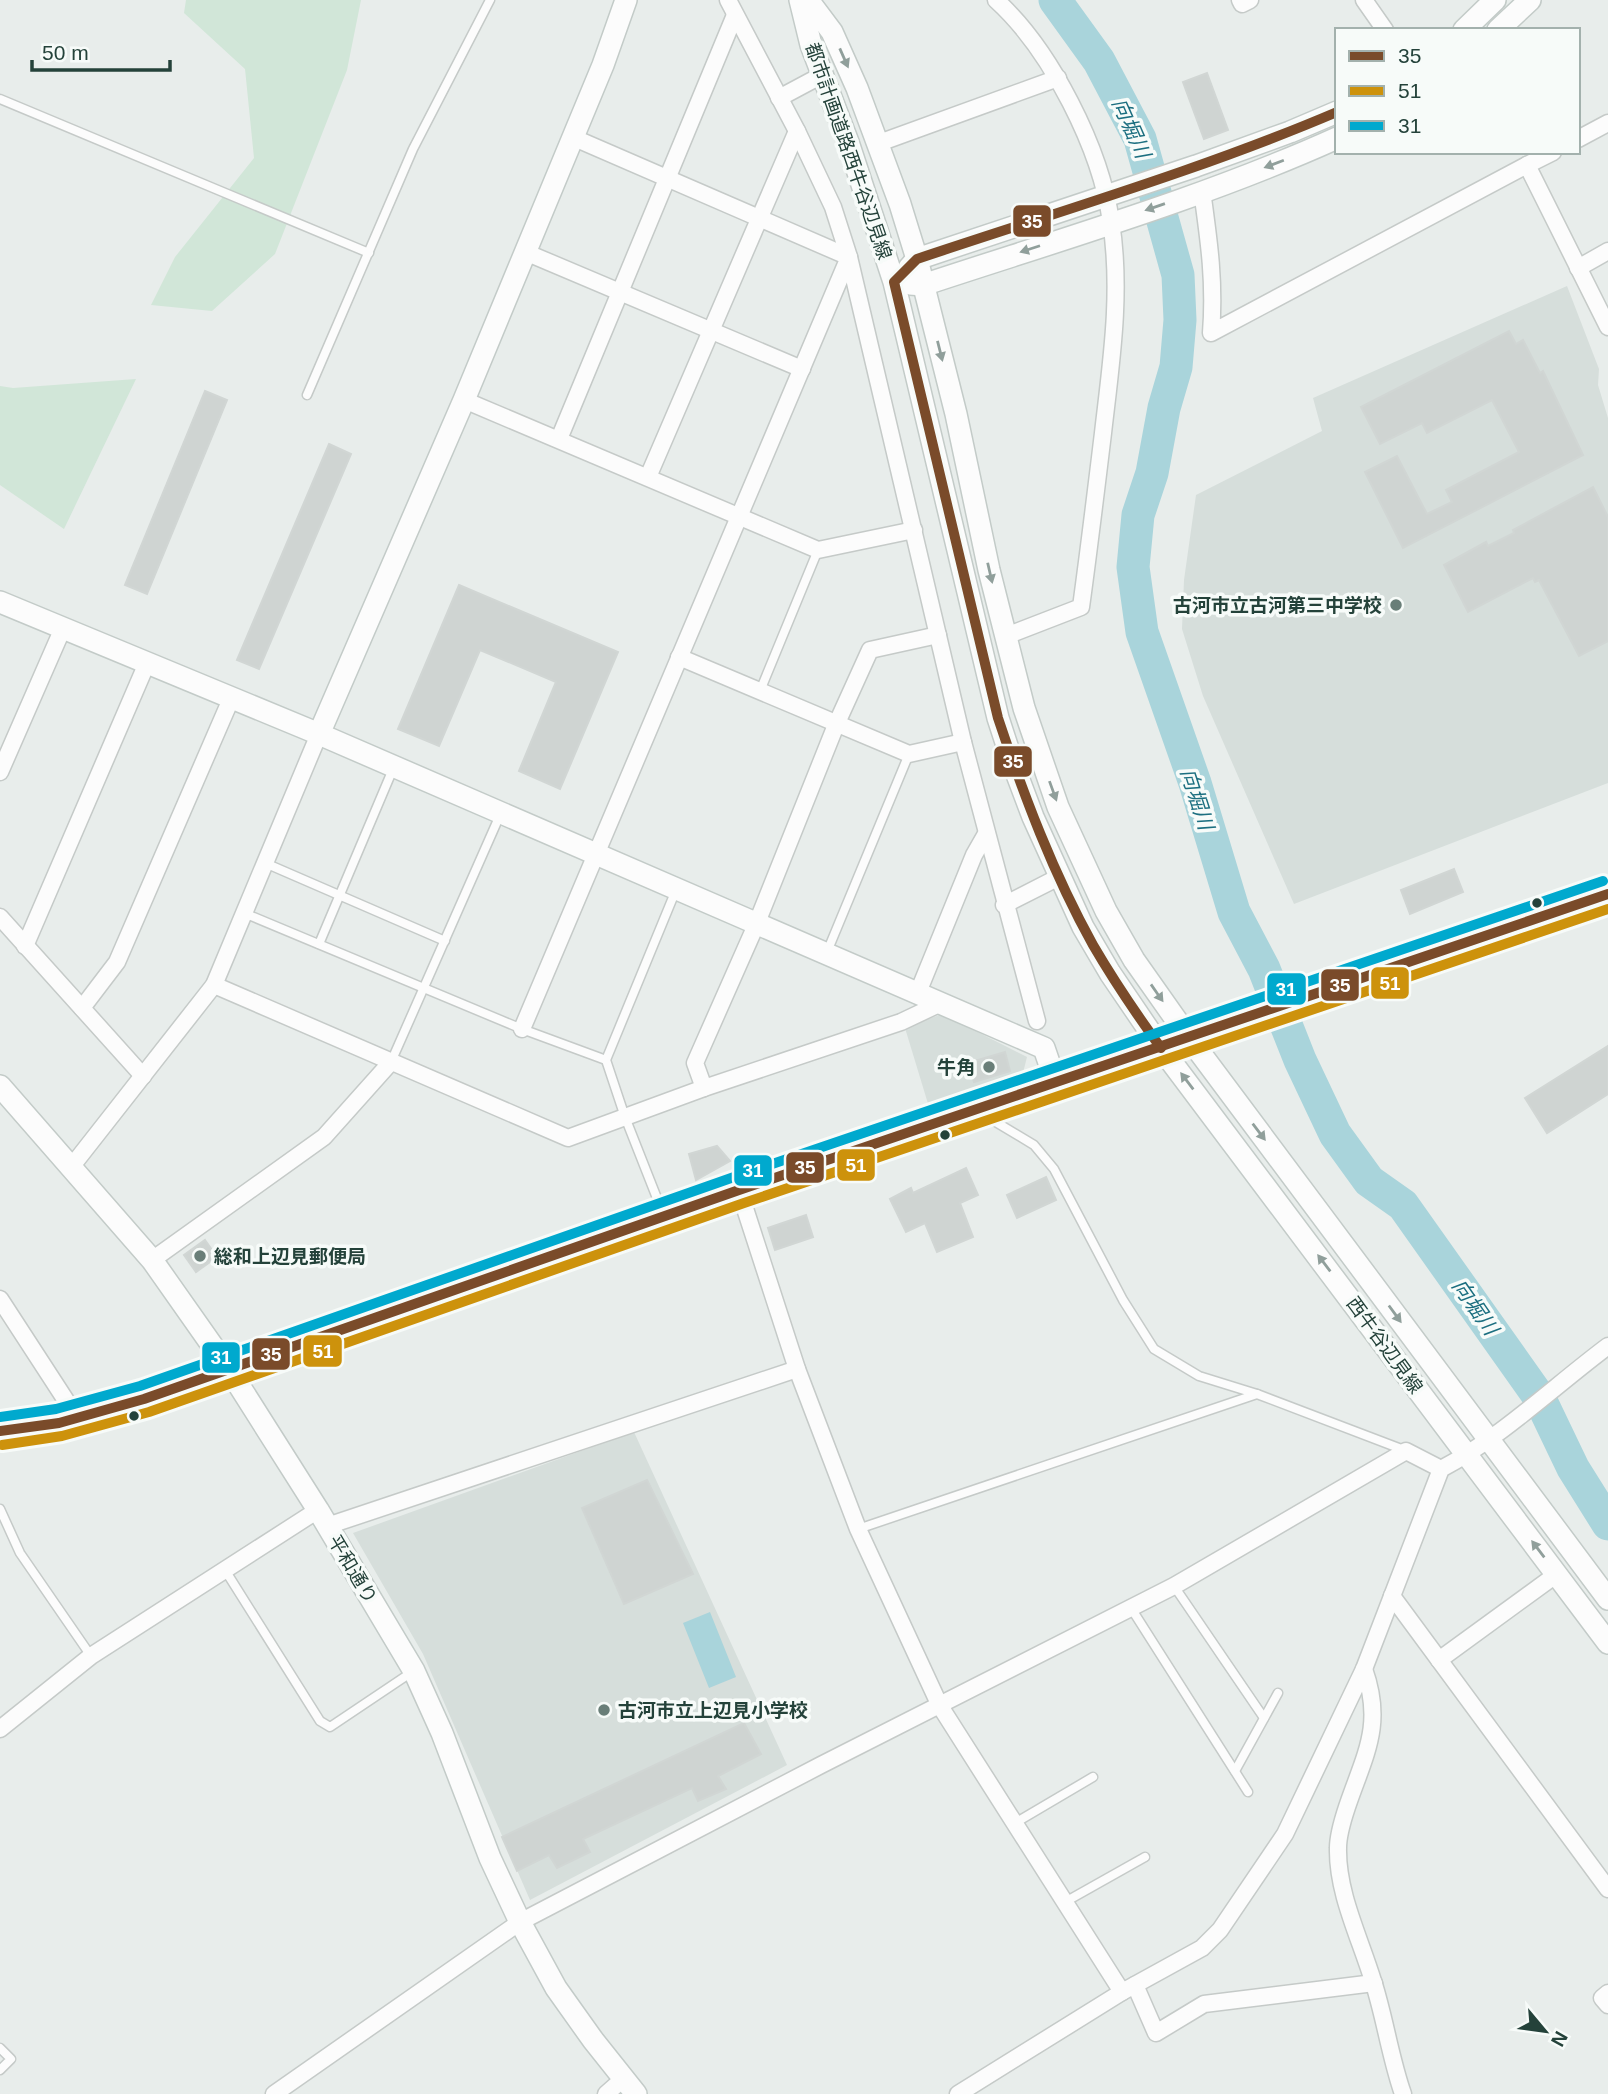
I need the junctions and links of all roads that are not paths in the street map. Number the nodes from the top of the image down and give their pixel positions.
1 (490, 0) edge
2 (626, 0) edge
3 (800, 0) edge
4 (808, 0) edge
5 (996, 0) edge
6 (1240, 0) edge
7 (1250, 0) edge
8 (1364, 0) edge
9 (1495, 0) edge
10 (1530, 0) edge
11 (731, 7) edge
12 (1384, 28) edge
13 (1466, 28) edge
14 (1500, 28) edge
15 (822, 75) junction
16 (1058, 78) junction
17 (779, 98) junction
18 (0, 99) edge
19 (1335, 114) edge
20 (1608, 124) edge
21 (797, 131) junction
22 (572, 137) junction
23 (1580, 138) edge
24 (1335, 139) edge
25 (879, 143) junction
26 (1549, 154) edge
27 (1527, 165) junction
28 (667, 178) junction
29 (1197, 193) junction
30 (1109, 195) junction
31 (760, 219) junction
32 (1115, 221) junction
33 (1608, 251) edge
34 (525, 252) junction
35 (369, 253) junction
36 (849, 257) junction
37 (917, 259) junction
38 (1578, 268) junction
39 (894, 282) junction
40 (923, 285) junction
41 (620, 292) junction
42 (1608, 327) edge
43 (711, 330) junction
44 (802, 369) junction
45 (307, 395) dead end
46 (464, 400) junction
47 (559, 439) junction
48 (648, 477) junction
49 (739, 516) junction
50 (914, 530) junction
51 (818, 550) junction
52 (0, 602) edge
53 (63, 628) junction
54 (938, 635) junction
55 (1006, 636) junction
56 (679, 657) junction
57 (147, 663) junction
58 (760, 691) junction
59 (231, 699) junction
60 (836, 725) junction
61 (318, 734) junction
62 (963, 742) junction
63 (909, 754) junction
64 (394, 767) junction
65 (0, 772) edge
66 (501, 813) junction
67 (986, 834) junction
68 (596, 855) junction
69 (265, 863) junction
70 (1059, 877) junction
71 (676, 890) junction
72 (1608, 894) edge
73 (339, 896) junction
74 (1004, 905) junction
75 (244, 913) junction
76 (0, 917) edge
77 (756, 925) junction
78 (445, 941) junction
79 (319, 944) junction
80 (25, 946) junction
81 (826, 955) junction
82 (214, 985) junction
83 (425, 988) junction
84 (917, 995) junction
85 (939, 1004) junction
86 (82, 1008) junction
87 (1037, 1021) dead end
88 (522, 1029) junction
89 (1189, 1038) junction
90 (1161, 1048) junction
91 (606, 1060) junction
92 (391, 1062) junction
93 (143, 1076) junction
94 (1056, 1083) junction
95 (0, 1086) edge
96 (705, 1088) junction
97 (976, 1111) junction
98 (625, 1117) junction
99 (72, 1166) junction
100 (739, 1190) junction
101 (664, 1216) junction
102 (152, 1260) junction
103 (0, 1299) edge
104 (1608, 1346) edge
105 (228, 1368) junction
106 (797, 1369) junction
107 (1256, 1394) junction
108 (78, 1419) junction
109 (0, 1430) edge
110 (1488, 1440) junction
111 (1406, 1451) junction
112 (1466, 1456) junction
113 (1441, 1469) junction
114 (0, 1509) edge
115 (323, 1518) junction
116 (859, 1529) junction
117 (225, 1570) junction
118 (1557, 1574) junction
119 (1174, 1586) junction
120 (1392, 1597) junction
121 (1608, 1600) edge
122 (1130, 1608) junction
123 (1608, 1643) edge
124 (91, 1656) junction
125 (1439, 1660) junction
126 (1364, 1669) junction
127 (414, 1671) junction
128 (1278, 1693) dead end
129 (940, 1706) junction
130 (1264, 1718) junction
131 (0, 1728) edge
132 (1235, 1771) junction
133 (1093, 1777) dead end
134 (1248, 1792) dead end
135 (1015, 1823) junction
136 (1145, 1857) dead end
137 (1608, 1889) edge
138 (1065, 1902) junction
139 (520, 1922) junction
140 (1374, 1983) junction
141 (1128, 1988) junction
142 (1608, 1993) edge
143 (1608, 2005) edge
144 (0, 2048) edge
145 (0, 2070) edge
146 (630, 2087) edge
147 (275, 2094) edge
148 (606, 2094) edge
149 (958, 2094) edge
150 (1403, 2094) edge

1 - 35 lane
2 - 22 street
3 - 15 street, 都市計画道路西牛谷辺見線
4 -> 25 street, 都市計画道路西牛谷辺見線
5 - 16 street
6 - 7 street
8 - 12 street
9 - 13 street
10 - 14 street
11 - 17 street
11 - 28 street
15 - 17 street
15 - 39 street, 都市計画道路西牛谷辺見線
16 - 25 street
16 - 30 street
17 - 21 street
18 - 35 lane
19 - 30 street
20 - 23 street
21 - 31 street
21 - 36 street
22 - 28 street
22 - 34 street
24 -> 29 street
25 - 37 street, 都市計画道路西牛谷辺見線
26 - 27 street
27 - 29 street
27 - 38 street
28 - 31 street
28 - 41 street
29 -> 32 street
30 - 32 street
30 - 37 street
31 - 36 street
31 - 43 street
32 -> 40 street
32 - 55 street
33 - 38 street
34 - 41 street
34 - 46 street
35 - 45 lane
36 - 44 street
36 - 50 street
37 - 39 street
37 - 40 street, 都市計画道路西牛谷辺見線
38 - 42 street
39 - 40 street
39 - 70 street, 都市計画道路西牛谷辺見線
40 -> 55 street, 都市計画道路西牛谷辺見線
41 - 43 street
41 - 47 street
43 - 44 street
43 - 48 street
44 - 49 street
46 - 47 street
46 - 61 street
47 - 48 street
48 - 49 street
49 - 51 street
49 - 56 street
50 - 51 street
50 - 54 street
51 - 58 lane
52 - 53 street
53 - 57 street
53 - 65 street
54 - 60 street
54 - 62 street
55 -> 89 street, 都市計画道路西牛谷辺見線
56 - 58 street
56 - 68 street
57 - 59 street
57 - 80 street
58 - 60 street
59 - 61 street
59 - 86 street
60 - 63 street
60 - 77 street
61 - 64 street
61 - 69 street
62 - 63 street
62 - 67 street
63 - 81 lane
64 - 66 street
64 - 73 lane
66 - 68 street
66 - 78 lane
67 - 74 street
67 - 84 street
68 - 71 street
68 - 88 street
69 - 73 lane
69 - 75 street
70 - 74 street
70 - 90 street, 都市計画道路西牛谷辺見線
71 - 77 street
71 - 91 lane
72 - 89 street
73 - 78 lane
73 - 79 lane
74 - 87 street
75 - 79 lane
75 - 82 street
76 - 80 street
77 - 81 street
77 - 96 street
78 - 83 lane
79 - 83 lane
80 - 86 street
81 - 84 street
82 - 92 street
82 - 93 street
83 - 88 lane
83 - 92 lane
84 - 85 street
85 - 94 street
85 - 96 street
86 - 93 street
88 - 91 lane
89 - 90 street
89 -> 110 street, 西牛谷辺見線
90 - 94 street
112 -> 90 street, 西牛谷辺見線
91 - 98 lane
92 - 98 street
92 - 102 street
93 - 99 street
94 - 97 street
95 - 99 street, 平和通り
96 - 98 street
97 - 100 street
97 - 107 lane
98 - 101 lane
99 - 102 street, 平和通り
100 - 101 street
100 - 106 street
101 - 105 street
102 - 105 street, 平和通り
103 - 108 street
104 - 110 street
105 - 108 street
105 - 115 street, 平和通り
106 - 115 street
106 - 116 street
107 - 111 lane
107 - 116 lane
108 - 109 street
110 - 112 street
110 - 121 street, 西牛谷辺見線
111 - 113 street
111 - 119 street
112 - 113 street
118 -> 112 street, 西牛谷辺見線
113 - 120 street
114 - 124 lane
115 - 117 street
115 - 127 street, 平和通り
116 - 129 street
117 - 124 street
117 - 127 lane
118 - 123 street, 西牛谷辺見線
118 - 125 street
119 - 122 street
119 - 130 lane
120 - 125 street
120 - 126 street
122 - 129 street
122 - 132 lane
124 - 131 street
125 - 137 street
126 - 140 street
126 - 141 street
127 - 139 street, 平和通り
128 - 130 lane
129 - 135 street
129 - 139 street
130 - 132 lane
132 - 134 lane
133 - 135 lane
135 - 138 street
136 - 138 lane
138 - 141 street
139 - 146 street, 平和通り
139 - 147 street
140 - 141 street
140 - 150 street
141 - 149 street
142 - 143 street
144 - 145 lane
146 - 148 street

